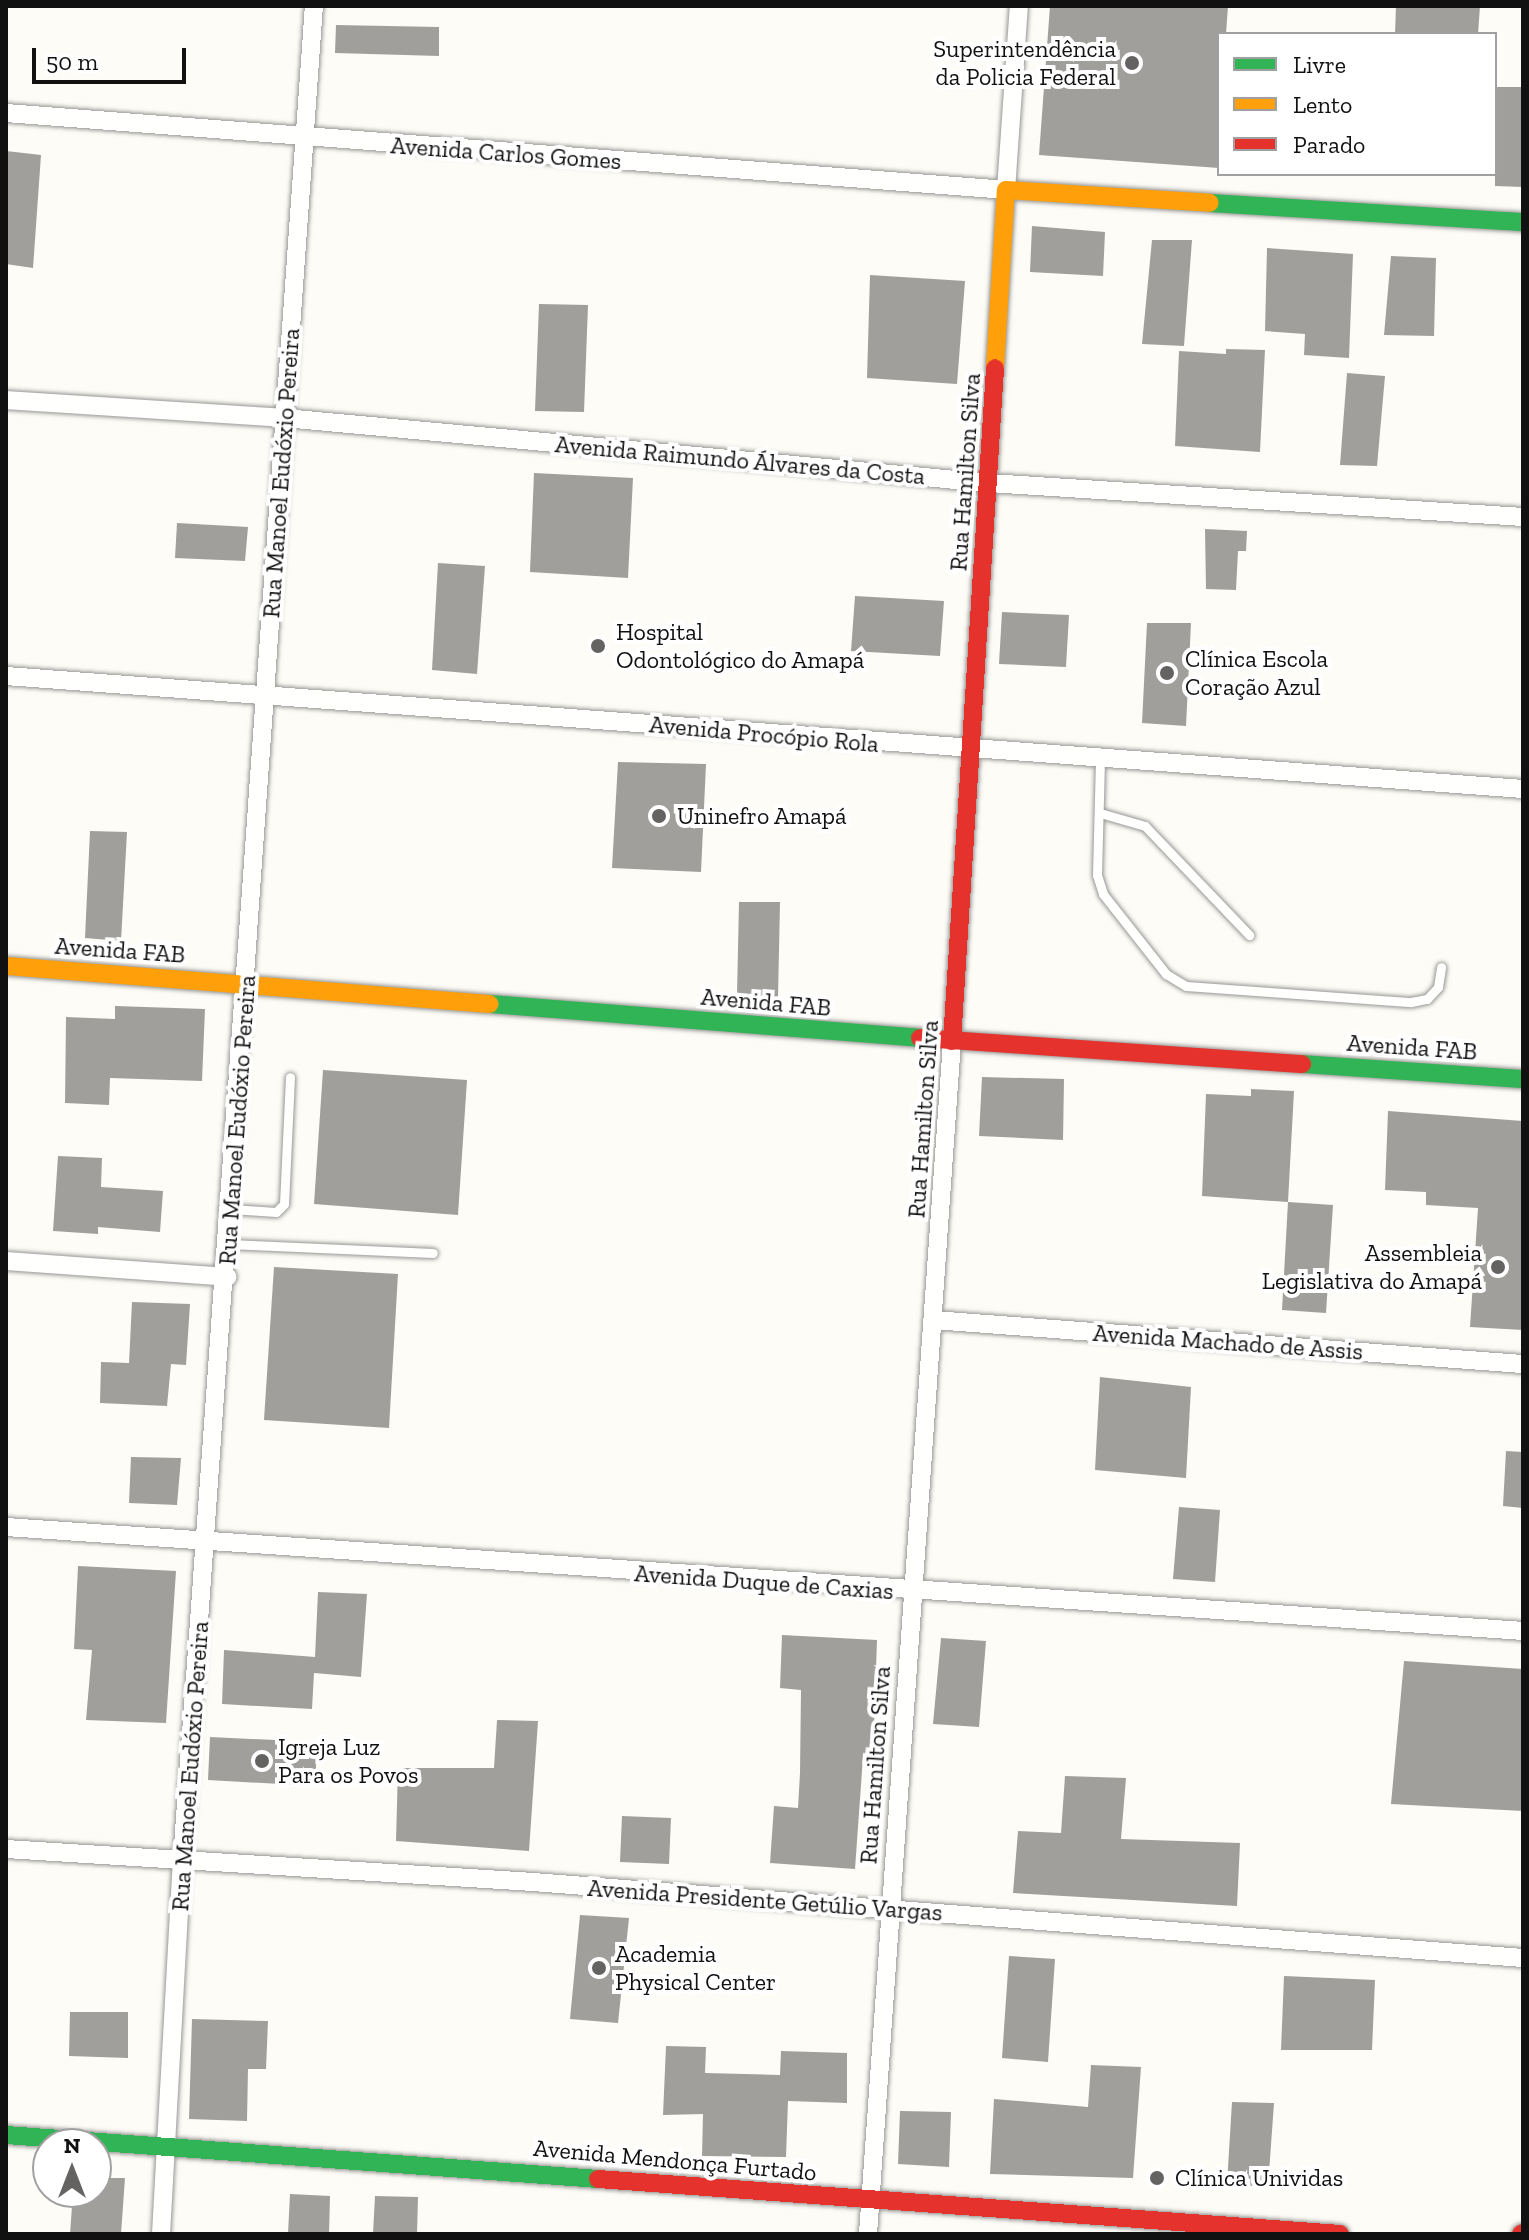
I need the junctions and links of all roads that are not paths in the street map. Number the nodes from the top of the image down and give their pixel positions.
1 (314, 6) edge
2 (1019, 6) edge
3 (6, 113) edge
4 (305, 139) junction
5 (1006, 190) junction
6 (1523, 222) edge
7 (6, 400) edge
8 (284, 418) junction
9 (989, 483) junction
10 (1523, 517) edge
11 (6, 676) edge
12 (266, 694) junction
13 (970, 751) junction
14 (1100, 760) junction
15 (1523, 789) edge
16 (1100, 813) junction
17 (1249, 935) dead end
18 (6, 966) edge
19 (1441, 967) dead end
20 (247, 984) junction
21 (952, 1041) junction
22 (290, 1077) dead end
23 (1523, 1079) edge
24 (231, 1209) junction
25 (229, 1244) junction
26 (433, 1253) dead end
27 (6, 1261) edge
28 (227, 1277) junction
29 (933, 1320) junction
30 (1523, 1364) edge
31 (6, 1527) edge
32 (205, 1542) junction
33 (911, 1592) junction
34 (1523, 1631) edge
35 (6, 1849) edge
36 (182, 1860) junction
37 (889, 1909) junction
38 (1523, 1958) edge
39 (6, 2135) edge
40 (166, 2147) junction
41 (871, 2199) junction
42 (161, 2234) edge
43 (868, 2234) edge
44 (1340, 2234) edge

1 - 4 street, Rua Manoel Eudóxio Pereira
2 - 5 street, Rua Hamilton Silva
3 - 4 street, Avenida Carlos Gomes
4 - 5 street, Avenida Carlos Gomes
4 - 8 street, Rua Manoel Eudóxio Pereira
5 - 6 street
5 - 9 street, Rua Hamilton Silva
7 - 8 street, Avenida Raimundo Álvares da Costa
8 - 9 street, Avenida Raimundo Álvares da Costa
8 - 12 street, Rua Manoel Eudóxio Pereira
9 - 10 street, Avenida Raimundo Álvares da Costa
9 - 13 street, Rua Hamilton Silva
11 - 12 street, Avenida Procópio Rola
12 - 13 street, Avenida Procópio Rola
12 - 20 street, Rua Manoel Eudóxio Pereira
13 - 14 street, Avenida Procópio Rola
13 - 21 street, Rua Hamilton Silva
14 - 15 street, Avenida Procópio Rola
14 - 16 lane
16 - 17 lane
16 - 19 lane
18 - 20 street, Avenida FAB
20 - 21 street, Avenida FAB
20 - 24 street, Rua Manoel Eudóxio Pereira
21 - 23 street, Avenida FAB
21 - 29 street, Rua Hamilton Silva
22 - 24 lane
24 - 25 street, Rua Manoel Eudóxio Pereira
25 - 26 lane
25 - 28 street, Rua Manoel Eudóxio Pereira
27 - 28 street
28 - 32 street, Rua Manoel Eudóxio Pereira
29 - 30 street, Avenida Machado de Assis
29 - 33 street, Rua Hamilton Silva
31 - 32 street, Avenida Duque de Caxias
32 - 33 street, Avenida Duque de Caxias
32 - 36 street, Rua Manoel Eudóxio Pereira
33 - 34 street, Avenida Duque de Caxias
33 - 37 street, Rua Hamilton Silva
35 - 36 street, Avenida Presidente Getúlio Vargas
36 - 37 street, Avenida Presidente Getúlio Vargas
36 - 40 street, Rua Manoel Eudóxio Pereira
37 - 38 street, Avenida Presidente Getúlio Vargas
37 - 41 street, Rua Hamilton Silva
39 - 40 street, Avenida Mendonça Furtado
40 - 41 street, Avenida Mendonça Furtado
40 - 42 street, Rua Manoel Eudóxio Pereira
41 - 43 street, Rua Hamilton Silva
41 - 44 street, Avenida Mendonça Furtado

